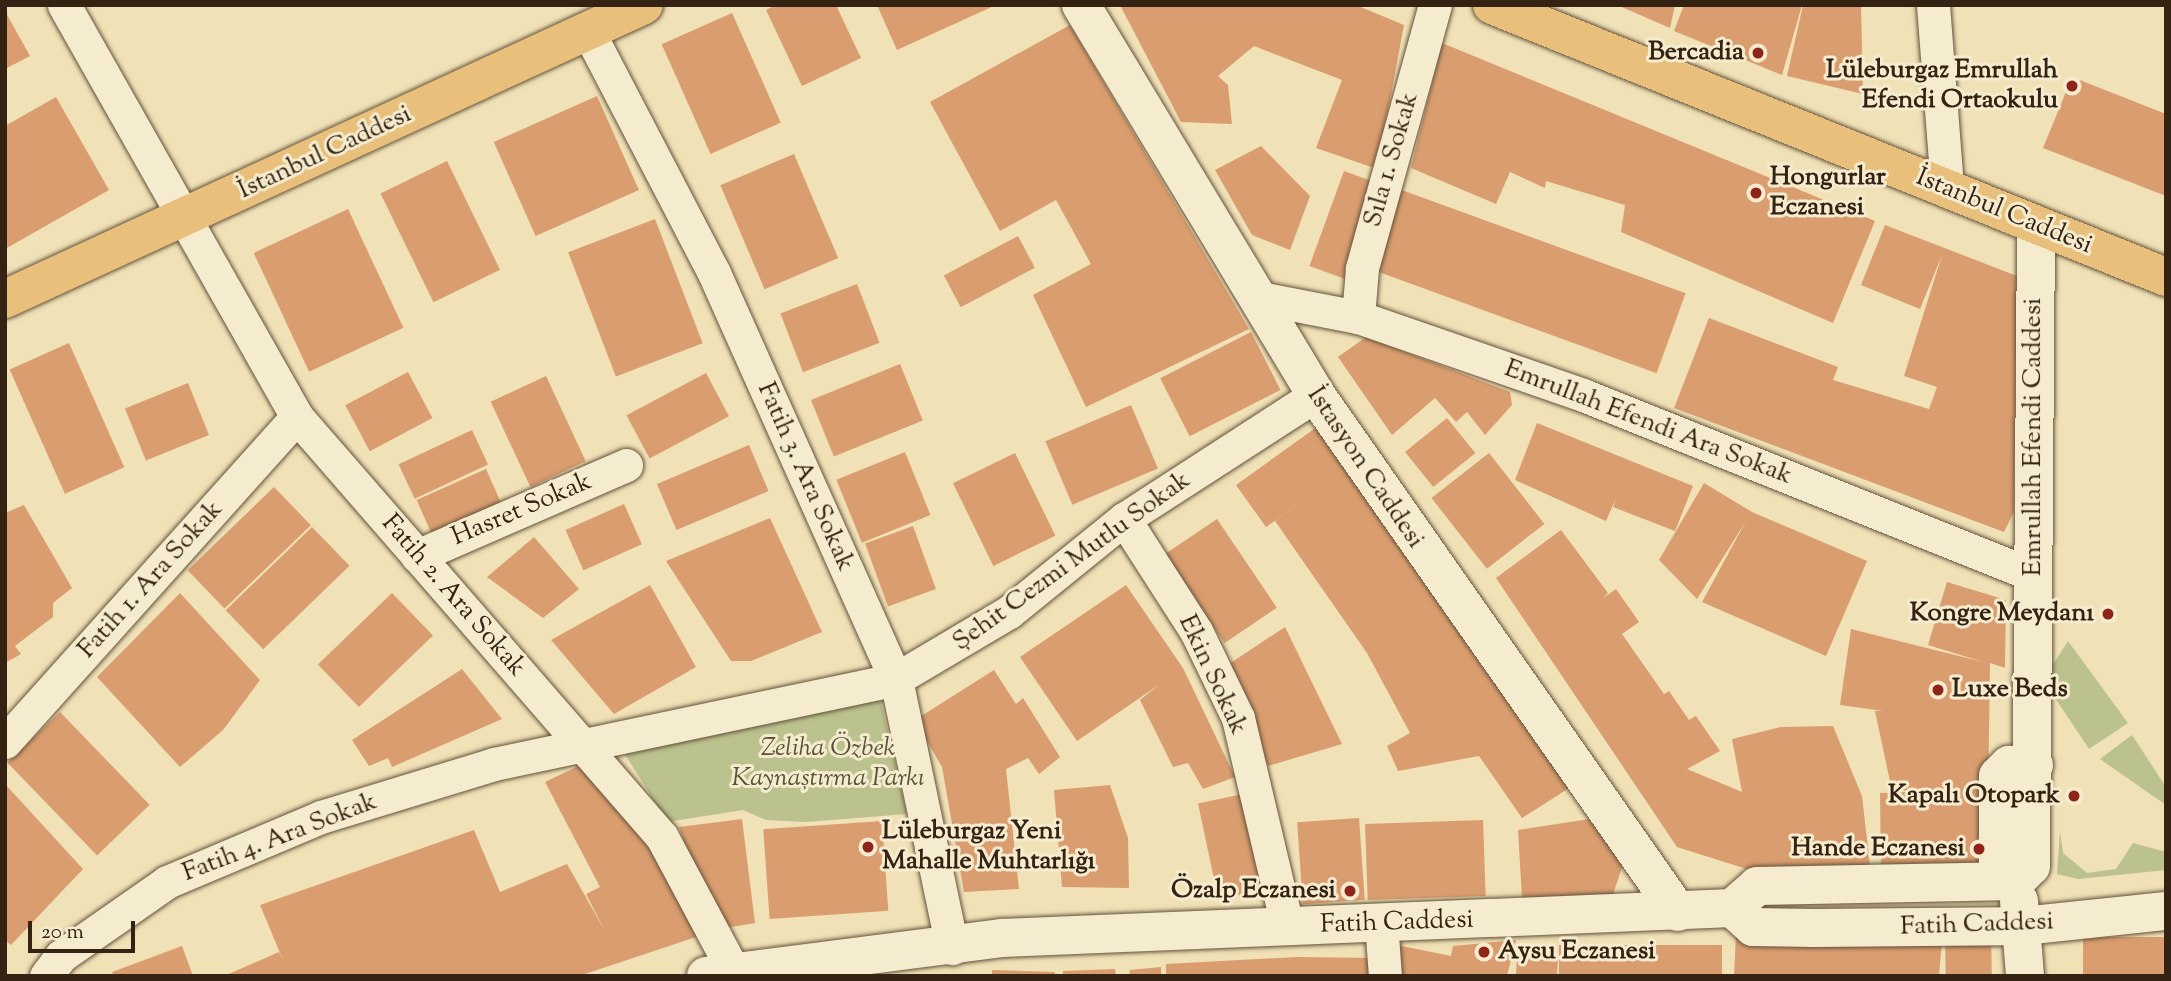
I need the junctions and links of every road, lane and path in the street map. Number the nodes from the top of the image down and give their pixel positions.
1 (64, 5) edge
2 (644, 5) edge
3 (1081, 5) edge
4 (1434, 5) edge
5 (1492, 5) edge
6 (1933, 5) edge
7 (587, 31) junction
8 (1947, 189) junction
9 (183, 219) junction
10 (2036, 225) junction
11 (2166, 277) edge
12 (1255, 297) junction
13 (5, 299) edge
14 (1358, 317) junction
15 (1316, 395) junction
16 (296, 417) junction
17 (626, 465) dead end
18 (1124, 519) junction
19 (417, 556) junction
20 (2033, 575) junction
21 (896, 679) junction
22 (5, 742) edge
23 (583, 745) junction
24 (2016, 881) junction
25 (1732, 908) junction
26 (2166, 911) edge
27 (1678, 912) junction
28 (1381, 922) junction
29 (1287, 926) junction
30 (2023, 926) junction
31 (952, 962) edge
32 (719, 972) edge
33 (46, 976) edge
34 (1385, 976) edge
35 (2025, 976) edge

1 - 9 street, Fatih 2. Ara Sokak
2 - 7 main road, İstanbul Caddesi
3 - 12 main road, İstasyon Caddesi
4 - 14 street, Sıla 1. Sokak
5 - 8 main road, İstanbul Caddesi
6 - 8 street
7 - 9 main road, İstanbul Caddesi
7 - 21 street, Fatih 3. Ara Sokak
8 - 10 main road, İstanbul Caddesi
9 - 13 main road, İstanbul Caddesi
9 - 16 street, Fatih 2. Ara Sokak
10 - 11 main road, İstanbul Caddesi
10 - 20 main road, Emrullah Efendi Caddesi
12 - 14 street, Emrullah Efendi Ara Sokak
12 - 15 main road, İstasyon Caddesi
14 - 20 street, Emrullah Efendi Ara Sokak
15 - 18 street, Şehit Cezmi Mutlu Sokak
15 - 27 main road, İstasyon Caddesi
16 - 19 street, Fatih 2. Ara Sokak
16 - 22 street, Fatih 1. Ara Sokak
17 - 19 street, Hasret Sokak
18 - 21 street, Şehit Cezmi Mutlu Sokak
18 - 29 street, Ekin Sokak
19 - 23 street, Fatih 2. Ara Sokak
20 - 24 main road, Emrullah Efendi Caddesi
21 - 23 street, Şehit Cezmi Mutlu Sokak
21 - 31 street, Fatih 3. Ara Sokak
23 - 32 street, Fatih 2. Ara Sokak
23 - 33 street, Fatih 4. Ara Sokak
24 - 25 main road
24 - 30 main road
25 - 27 main road, Fatih Caddesi
25 - 30 main road, Fatih Caddesi
26 - 30 main road, Fatih Caddesi
27 - 28 main road, Fatih Caddesi
28 - 29 main road, Fatih Caddesi
28 - 34 street
29 - 31 main road, Fatih Caddesi
30 - 35 main road
31 - 32 main road, Fatih Caddesi

